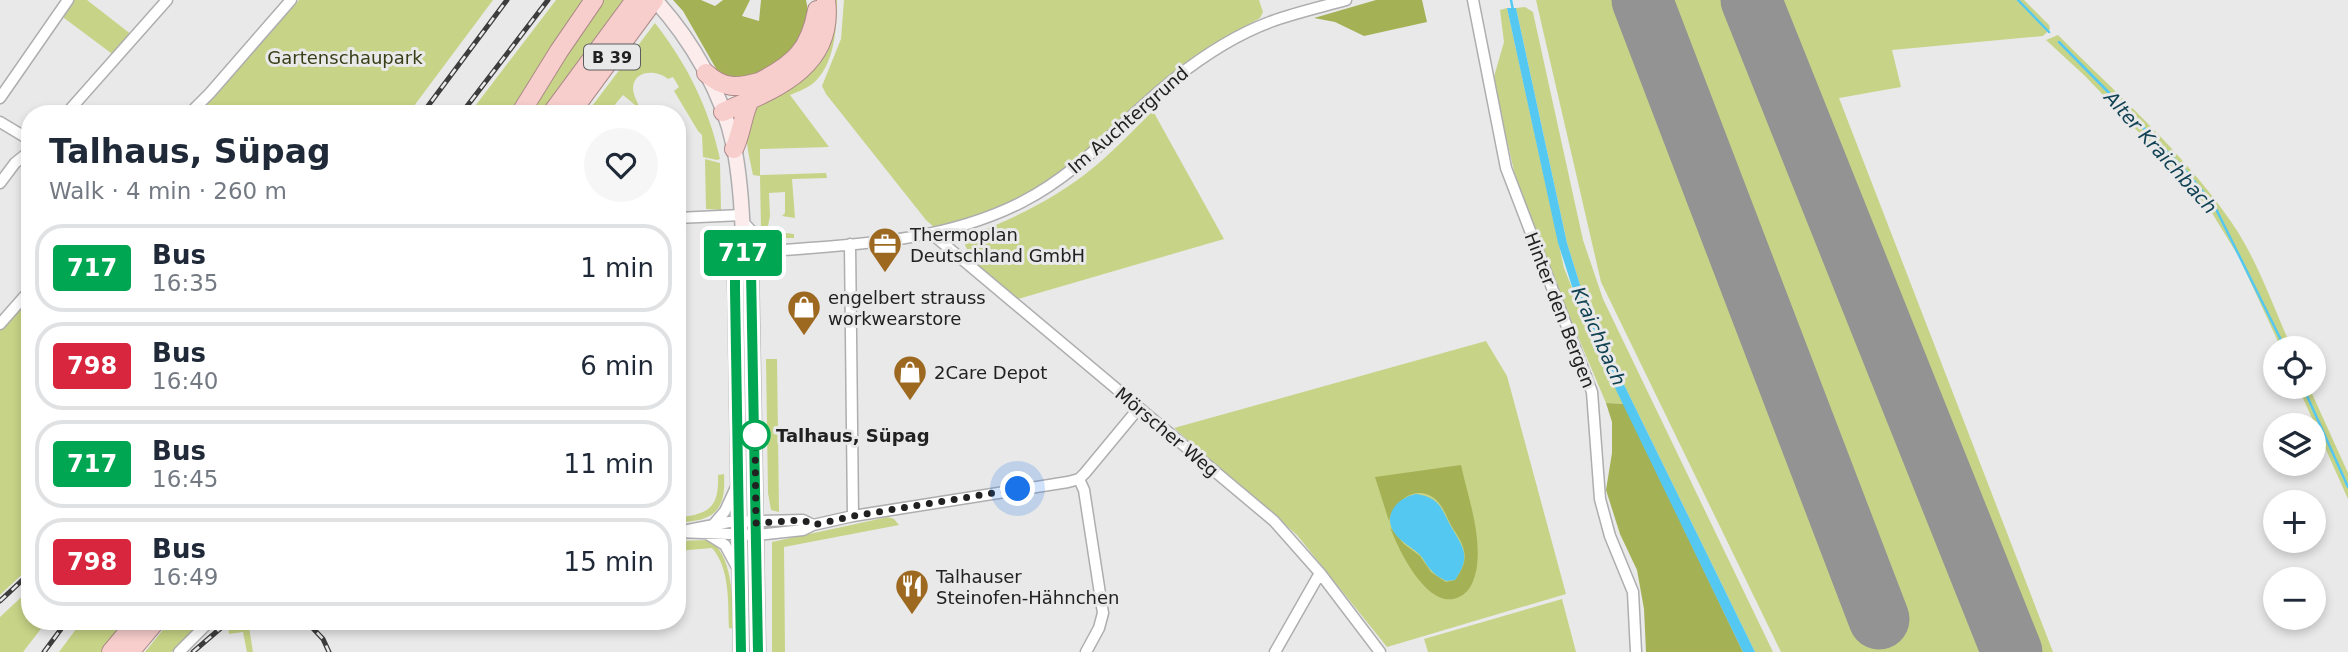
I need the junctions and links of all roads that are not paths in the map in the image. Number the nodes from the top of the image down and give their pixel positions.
1 (68, 0) edge
2 (167, 0) edge
3 (291, 0) edge
4 (594, 0) edge
5 (635, 0) edge
6 (816, 0) edge
7 (826, 0) edge
8 (1346, 0) edge
9 (658, 4) edge
10 (1474, 5) edge
11 (706, 73) junction
12 (759, 82) junction
13 (0, 98) edge
14 (750, 100) junction
15 (74, 105) edge
16 (198, 105) edge
17 (526, 105) edge
18 (558, 105) edge
19 (577, 105) edge
20 (721, 107) junction
21 (0, 122) edge
22 (21, 135) edge
23 (734, 149) junction
24 (21, 158) edge
25 (0, 183) edge
26 (686, 218) edge
27 (742, 219) junction
28 (932, 234) junction
29 (850, 244) junction
30 (782, 250) junction
31 (743, 253) junction
32 (21, 300) edge
33 (0, 324) edge
34 (1138, 409) junction
35 (1079, 479) junction
36 (738, 482) junction
37 (853, 516) junction
38 (739, 528) junction
39 (711, 529) junction
40 (757, 529) junction
41 (686, 531) edge
42 (1320, 573) junction
43 (740, 575) junction
44 (129, 630) edge
45 (148, 630) edge
46 (201, 630) edge
47 (111, 652) edge
48 (130, 652) edge
49 (179, 652) edge
50 (741, 652) edge
51 (758, 652) edge
52 (1086, 652) edge
53 (1275, 652) edge
54 (1380, 652) edge
55 (1636, 652) edge

1 - 13 street
2 - 15 street
3 - 16 street
4 - 17 highway, B 39
5 - 18 highway, B 39
6 - 12 highway
7 - 14 highway
8 - 28 street, Im Auchtergrund
9 - 11 main road
9 - 19 highway, B 39
10 - 55 street, Hinter den Bergen
11 - 12 highway
11 - 20 main road
12 - 20 highway
14 - 20 highway
14 - 23 highway
20 - 23 main road
21 - 22 street
23 - 27 main road
24 - 25 street
26 - 27 street
27 - 30 street
27 - 31 main road
28 - 29 street, Im Auchtergrund
28 - 34 street, Mörscher Weg
29 - 30 street, Im Auchtergrund
29 - 37 street
30 - 31 street, Im Auchtergrund
31 - 36 main road
31 - 40 main road
32 - 33 street
34 - 35 street
34 - 42 street, Mörscher Weg
35 - 37 street
35 - 52 street
36 - 38 main road
36 - 39 street
37 - 40 street
38 - 39 street
38 - 40 street
38 - 43 main road
39 - 41 street
39 - 43 street
40 - 51 main road
42 - 53 street
42 - 54 street, Mörscher Weg
43 - 50 main road
44 - 47 highway
45 - 48 highway
46 - 49 street

